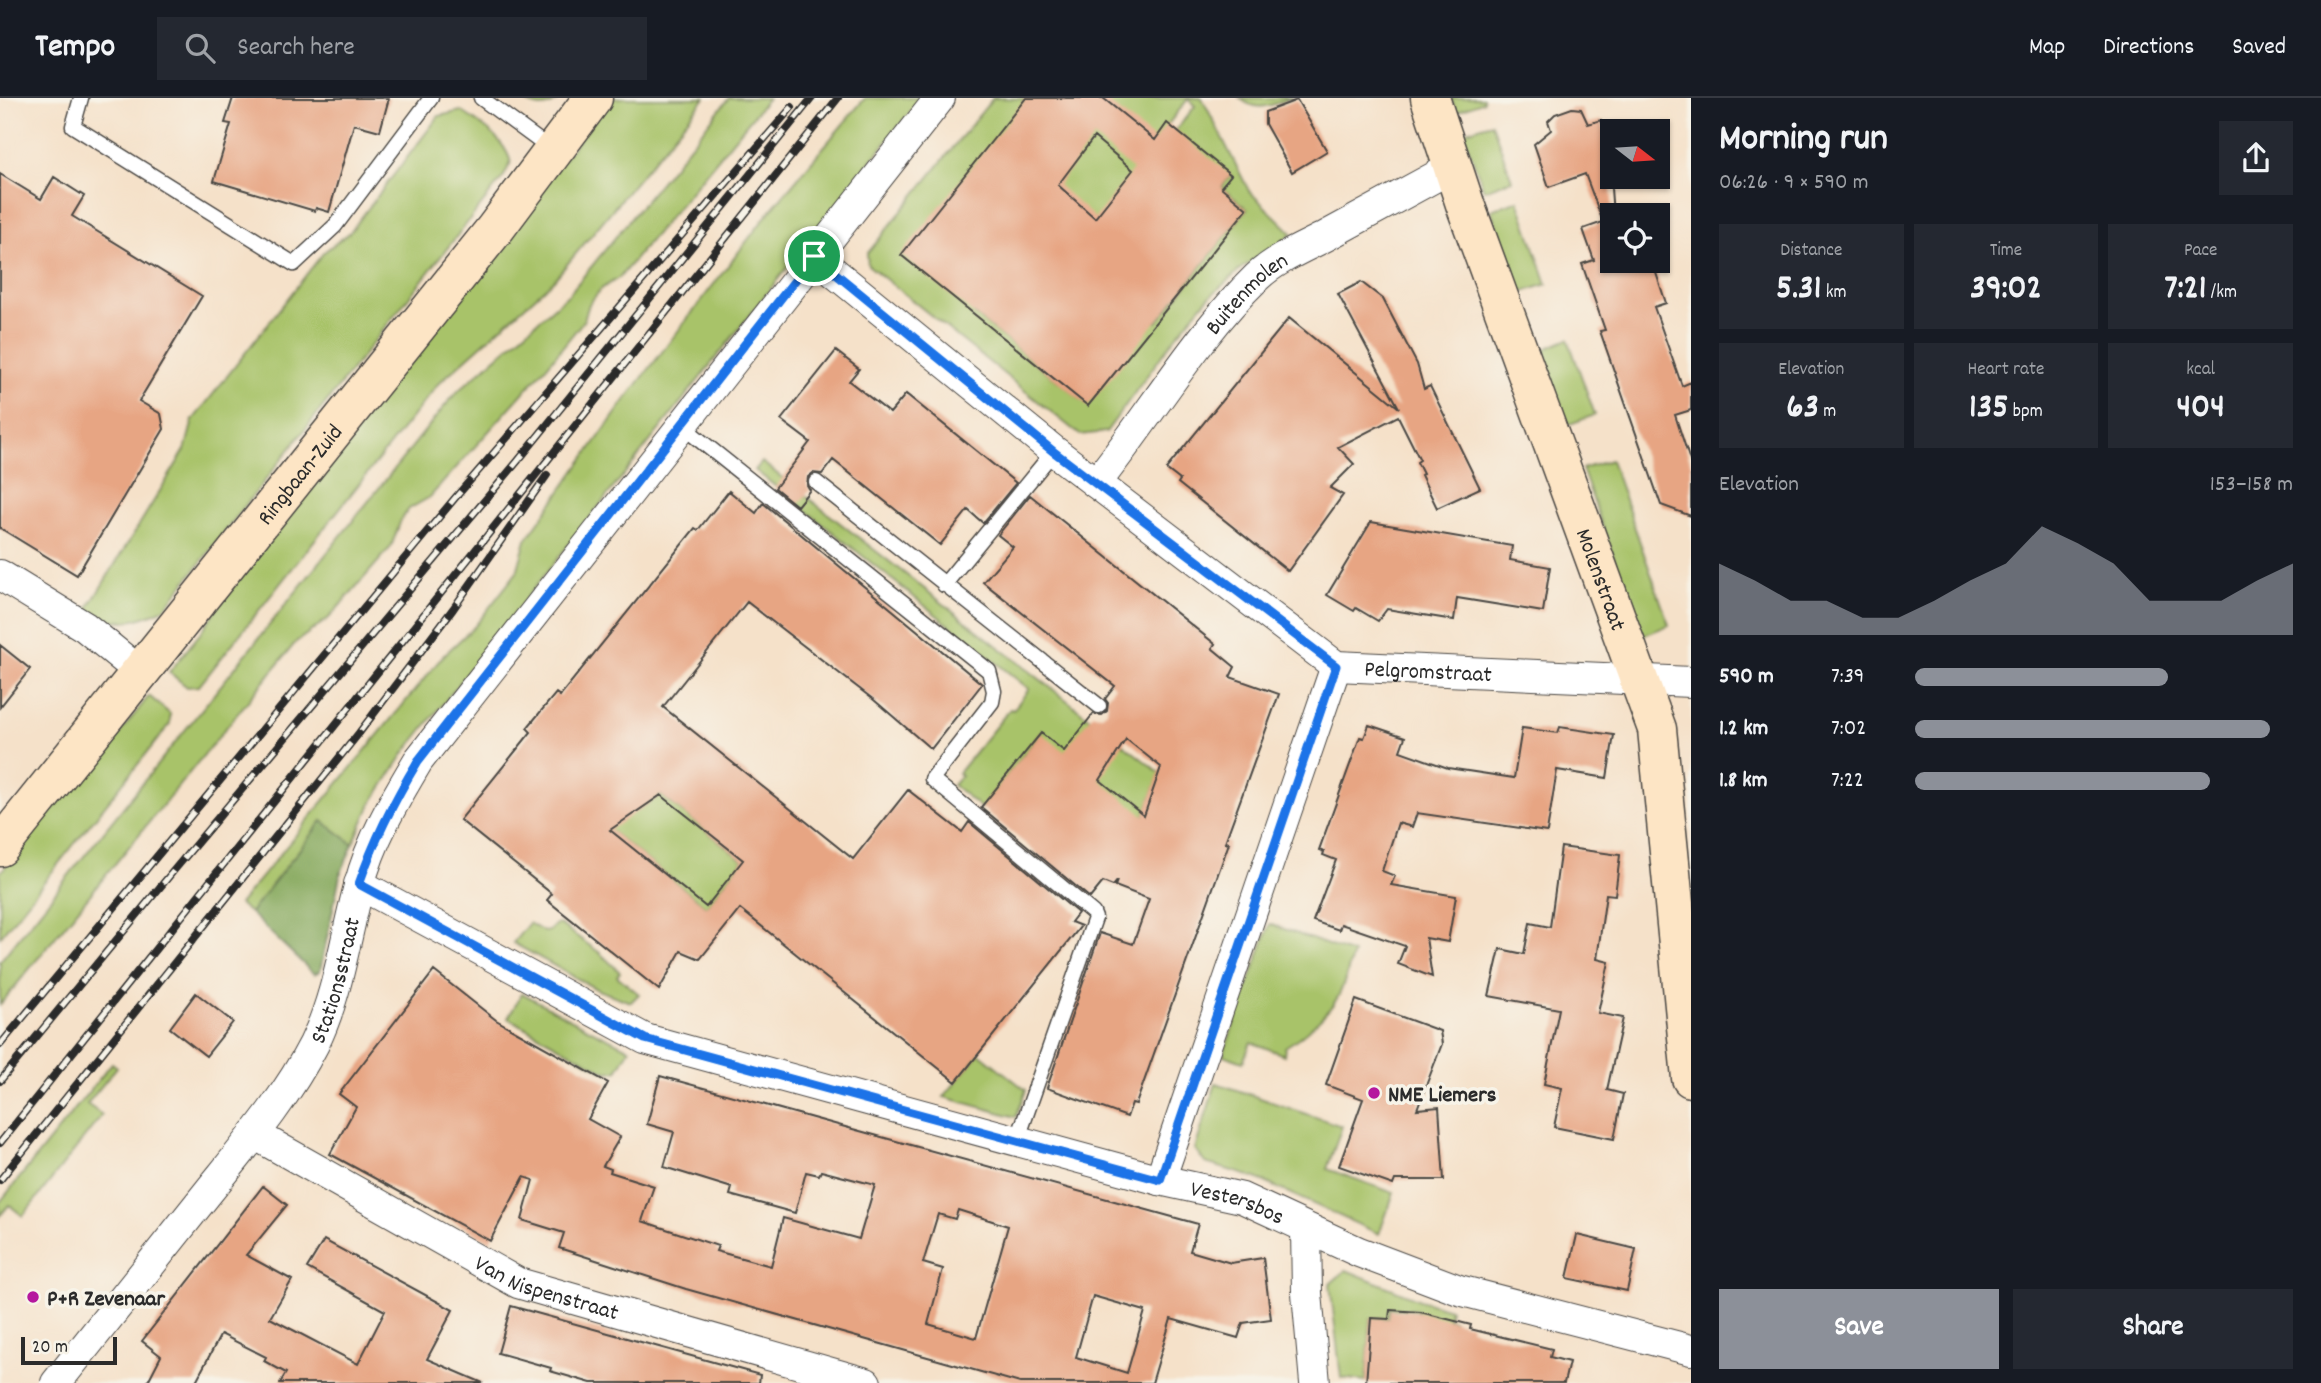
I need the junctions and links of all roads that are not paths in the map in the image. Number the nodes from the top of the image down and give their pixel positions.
1 (81, 98) edge
2 (431, 98) edge
3 (481, 98) edge
4 (593, 98) edge
5 (940, 98) edge
6 (1430, 98) edge
7 (554, 152) junction
8 (1453, 167) junction
9 (814, 256) junction
10 (682, 426) junction
11 (1054, 452) junction
12 (816, 482) dead end
13 (1096, 483) junction
14 (0, 575) edge
15 (944, 585) junction
16 (1336, 666) junction
17 (140, 672) junction
18 (1640, 681) junction
19 (1691, 682) edge
20 (1099, 706) dead end
21 (0, 848) edge
22 (359, 884) junction
23 (1691, 1076) edge
24 (254, 1134) junction
25 (1017, 1141) junction
26 (1160, 1180) junction
27 (1306, 1229) junction
28 (1691, 1350) edge
29 (56, 1383) edge
30 (866, 1383) edge
31 (1315, 1383) edge

1 - 2 lane
3 - 7 lane
4 - 7 street, Ringbaan-Zuid
5 - 9 street, Stationsstraat
6 - 8 street, Molenstraat
7 - 17 street, Ringbaan-Zuid
8 - 13 street, Buitenmolen
8 - 18 street, Molenstraat
9 - 10 street, Stationsstraat
9 - 11 street, Pelgromstraat
10 - 22 street, Stationsstraat
10 - 25 lane
11 - 13 street, Pelgromstraat
11 - 15 lane
12 - 15 lane
13 - 16 street, Pelgromstraat
14 - 17 street
15 - 20 lane
16 - 18 street, Pelgromstraat
16 - 26 street
17 - 21 street, Ringbaan-Zuid
18 - 19 street, Pelgromstraat
18 - 23 street, Molenstraat
22 - 24 street, Stationsstraat
22 - 25 street, Vestersbos
24 - 29 street, Stationsstraat
24 - 30 street, Van Nispenstraat
25 - 26 street, Vestersbos
26 - 27 street, Vestersbos
27 - 28 street, Vestersbos
27 - 31 street

